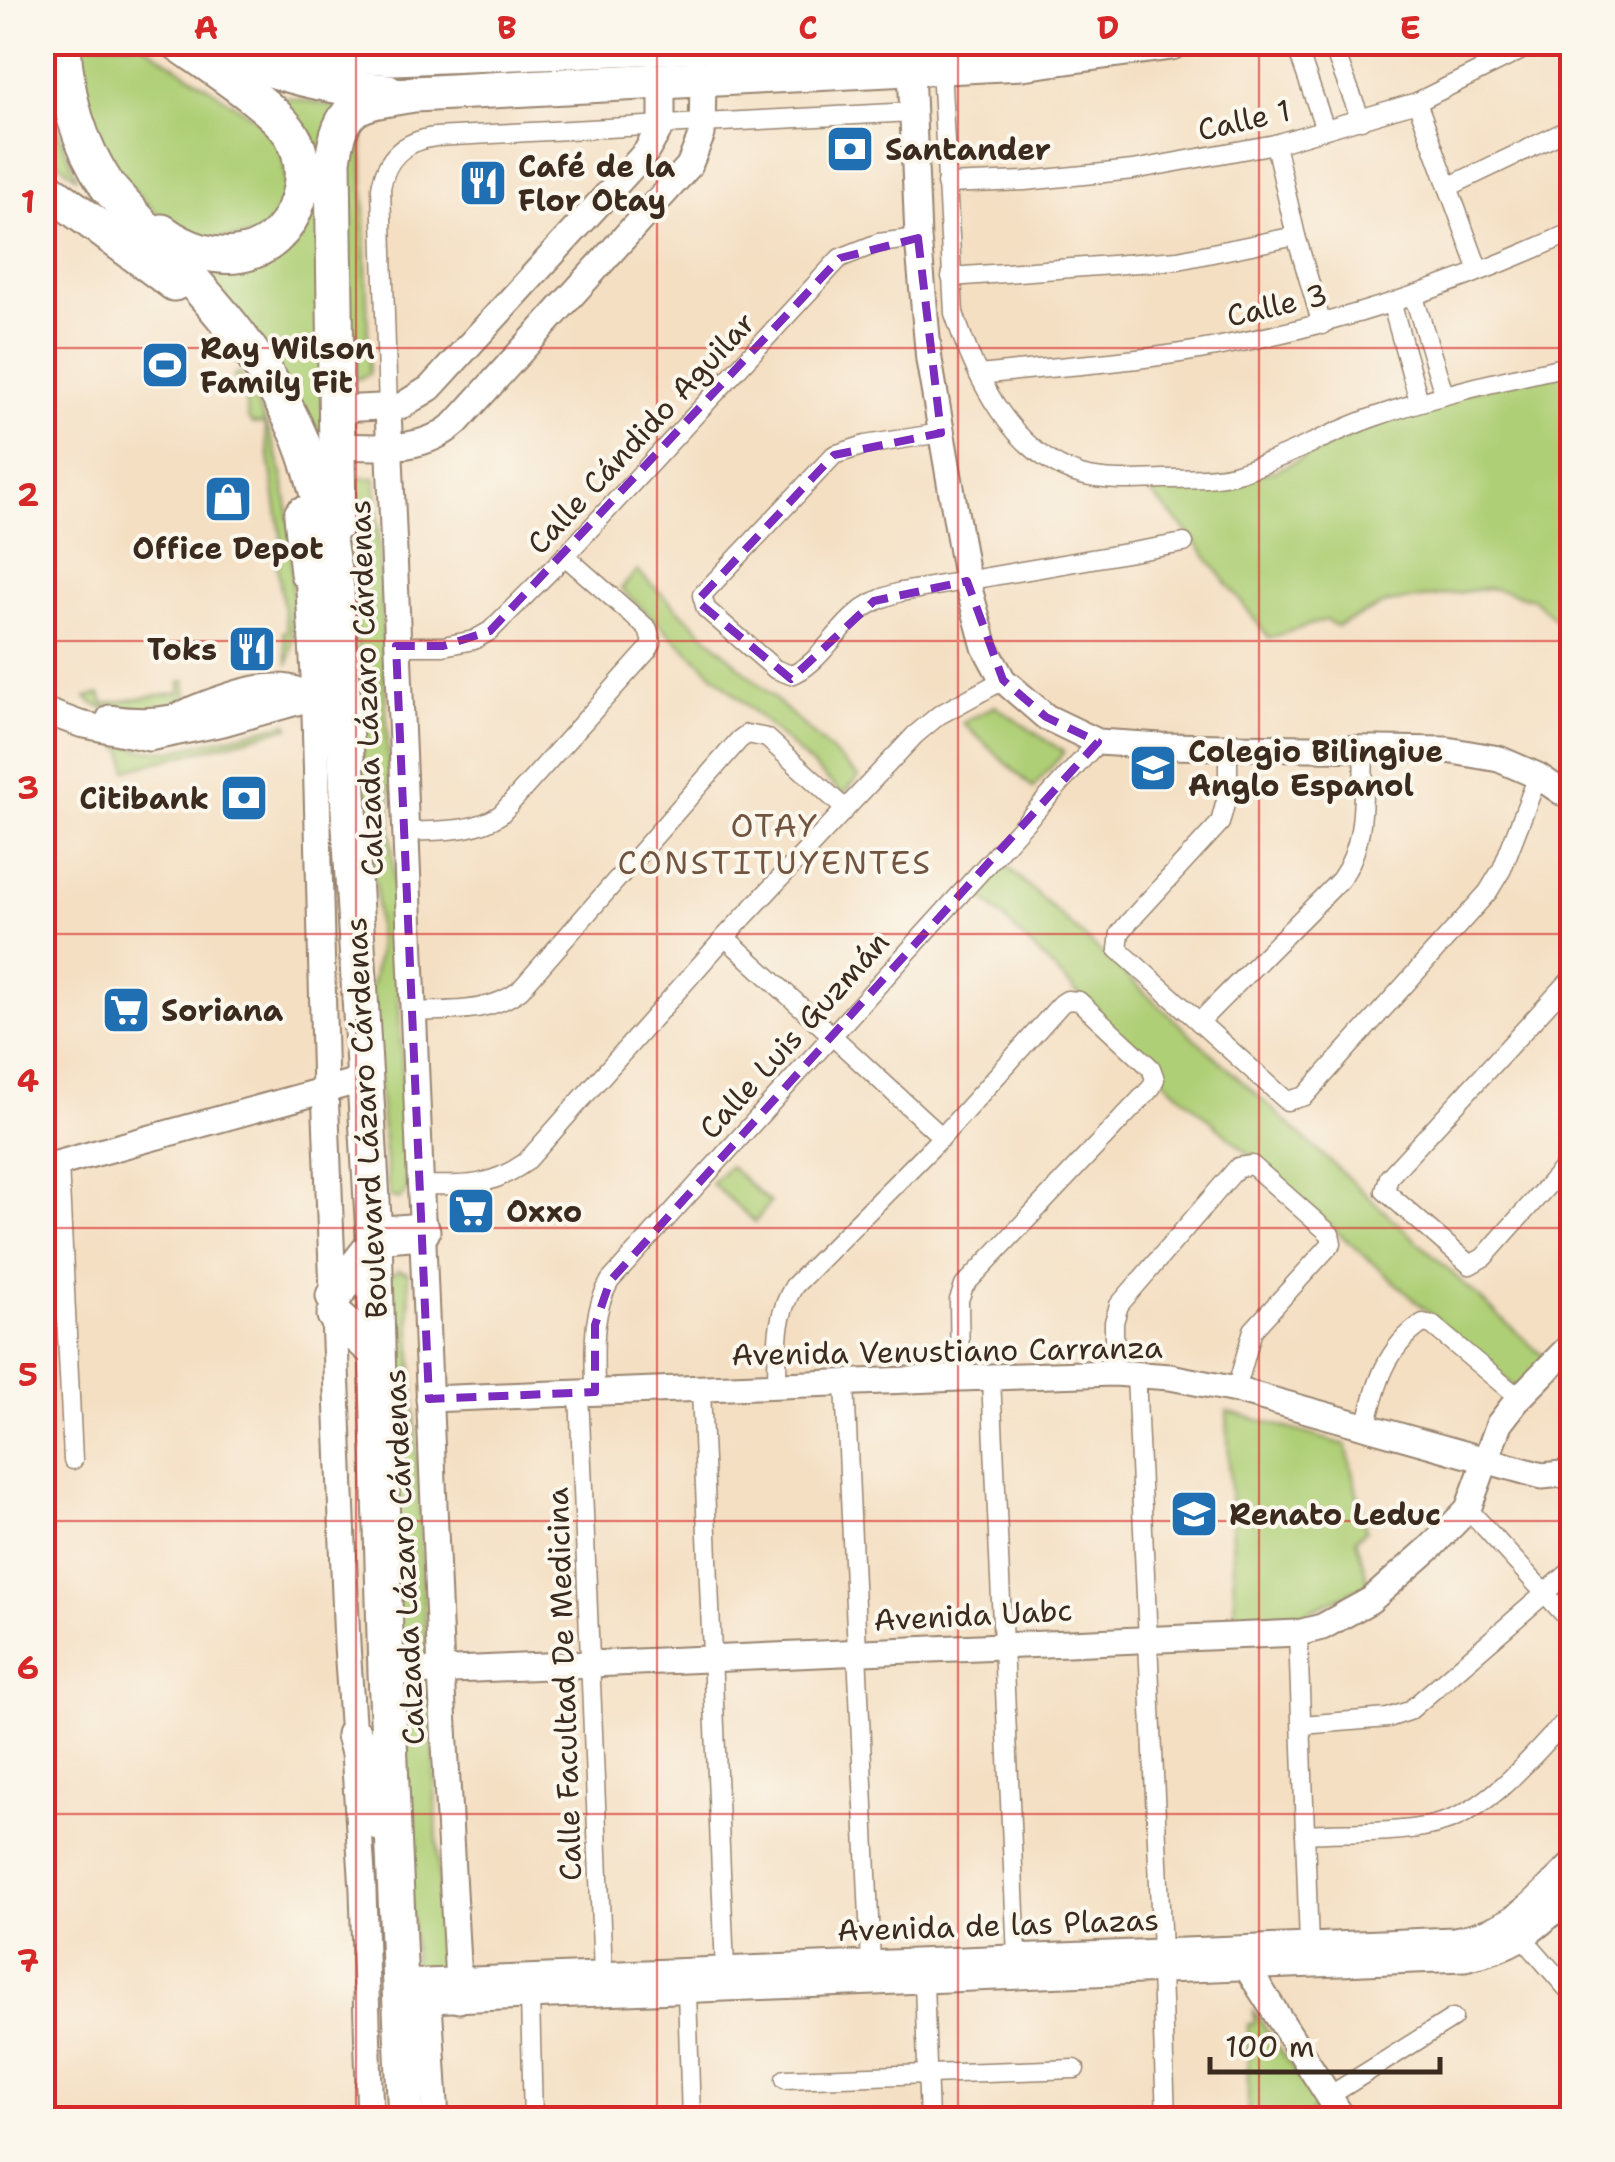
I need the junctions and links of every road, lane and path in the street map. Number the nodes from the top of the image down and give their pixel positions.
1 (63, 42) edge
2 (177, 42) edge
3 (199, 42) edge
4 (277, 42) edge
5 (416, 42) edge
6 (761, 42) edge
7 (1171, 42) edge
8 (1295, 42) edge
9 (1331, 42) edge
10 (1538, 42) edge
11 (456, 54) junction
12 (926, 68) junction
13 (703, 81) junction
14 (662, 82) junction
15 (414, 94) junction
16 (1417, 102) junction
17 (913, 112) junction
18 (1361, 120) junction
19 (703, 122) junction
20 (662, 124) junction
21 (1572, 128) edge
22 (1325, 129) junction
23 (1275, 144) junction
24 (42, 159) edge
25 (946, 184) junction
26 (42, 185) edge
27 (108, 187) junction
28 (1448, 187) junction
29 (1572, 232) edge
30 (1296, 236) junction
31 (918, 238) junction
32 (176, 263) junction
33 (1478, 271) junction
34 (951, 277) junction
35 (1414, 297) junction
36 (1392, 305) junction
37 (222, 313) junction
38 (1322, 325) junction
39 (1572, 364) edge
40 (980, 376) junction
41 (1444, 394) junction
42 (1419, 401) junction
43 (338, 409) junction
44 (388, 409) junction
45 (941, 433) junction
46 (337, 446) junction
47 (389, 446) junction
48 (1184, 543) dead end
49 (565, 556) junction
50 (966, 580) junction
51 (322, 581) junction
52 (396, 646) junction
53 (1003, 680) junction
54 (294, 693) junction
55 (42, 697) edge
56 (42, 710) edge
57 (163, 725) junction
58 (1098, 742) junction
59 (1228, 746) junction
60 (1364, 749) junction
61 (1538, 776) junction
62 (1571, 796) edge
63 (844, 808) junction
64 (317, 821) junction
65 (405, 832) junction
66 (725, 938) junction
67 (1572, 978) edge
68 (412, 1012) junction
69 (1199, 1022) junction
70 (829, 1036) junction
71 (365, 1079) junction
72 (325, 1090) junction
73 (942, 1138) junction
74 (1572, 1158) edge
75 (51, 1166) edge
76 (420, 1185) junction
77 (422, 1231) junction
78 (374, 1240) junction
79 (334, 1306) junction
80 (1572, 1344) edge
81 (376, 1351) junction
82 (1125, 1374) junction
83 (960, 1378) junction
84 (991, 1378) junction
85 (845, 1383) junction
86 (778, 1386) junction
87 (701, 1389) junction
88 (1236, 1390) junction
89 (587, 1392) junction
90 (429, 1398) junction
91 (1519, 1398) junction
92 (1366, 1427) junction
93 (73, 1460) dead end
94 (1485, 1460) junction
95 (1572, 1473) edge
96 (1468, 1509) junction
97 (1572, 1570) edge
98 (1546, 1595) junction
99 (1572, 1623) edge
100 (1298, 1633) junction
101 (1148, 1640) junction
102 (1001, 1646) junction
103 (857, 1653) junction
104 (712, 1660) junction
105 (592, 1665) junction
106 (440, 1672) junction
107 (386, 1673) junction
108 (1572, 1714) edge
109 (1302, 1725) junction
110 (354, 1734) junction
111 (1306, 1834) junction
112 (1572, 1865) edge
113 (396, 1882) junction
114 (1572, 1895) edge
115 (1517, 1931) junction
116 (1309, 1946) junction
117 (1016, 1957) junction
118 (1162, 1962) junction
119 (872, 1963) junction
120 (724, 1968) junction
121 (1247, 1968) junction
122 (603, 1974) junction
123 (924, 1982) junction
124 (458, 1990) junction
125 (687, 1991) junction
126 (415, 1992) junction
127 (1572, 1994) edge
128 (530, 1996) junction
129 (1453, 2018) dead end
130 (371, 2059) junction
131 (1075, 2069) dead end
132 (928, 2074) junction
133 (785, 2079) dead end
134 (1329, 2096) junction
135 (1166, 2119) edge
136 (354, 2120) edge
137 (370, 2120) edge
138 (406, 2120) edge
139 (436, 2120) edge
140 (533, 2120) edge
141 (691, 2120) edge
142 (930, 2120) edge
143 (1344, 2120) edge

1 - 27 highway
2 - 27 highway
3 - 15 highway
4 - 11 highway
5 - 11 highway
6 - 11 highway
7 - 12 highway
8 - 22 street
9 - 18 street
10 - 16 street, Calle 1
12 - 13 highway
12 - 17 street
12 - 25 street
13 - 14 highway
13 - 19 street
14 - 15 highway
14 - 20 street
15 - 43 highway
16 - 18 street, Calle 1
16 - 28 street
17 - 19 street
17 - 31 street
18 - 22 street, Calle 1
19 - 20 street
19 - 47 street
20 - 44 street
20 - 44 street, Calzada Lázaro Cárdenas
21 - 28 street
22 - 23 street, Calle 1
23 - 25 street, Calle 1
23 - 30 street
24 - 32 highway
25 - 34 street
26 - 37 highway
27 - 32 highway, Boulevard Lázaro Cárdenas
28 - 33 street
29 - 33 street, Calle 3
30 - 34 street
30 - 38 street
31 - 45 street
31 - 49 street, Calle Cándido Aguilar
32 - 37 highway, Boulevard Lázaro Cárdenas
33 - 35 street, Calle 3
34 - 40 street
35 - 36 street, Calle 3
35 - 41 street
36 - 38 street, Calle 3
36 - 42 street
37 - 51 highway, Boulevard Lázaro Cárdenas
38 - 40 street, Calle 3
39 - 41 street
40 - 42 street
41 - 42 street
43 - 44 street
43 - 46 highway
44 - 47 street, Calzada Lázaro Cárdenas
45 - 50 street
45 - 50 street
46 - 47 street
46 - 51 highway
47 - 52 street, Calzada Lázaro Cárdenas
48 - 50 street
49 - 52 street, Calle Cándido Aguilar
49 - 65 street
50 - 53 street
51 - 54 street
51 - 64 street, Boulevard Lázaro Cárdenas
51 - 71 highway, Boulevard Lázaro Cárdenas
52 - 65 street, Calzada Lázaro Cárdenas
53 - 58 street
53 - 63 street
54 - 57 street
54 - 64 street
55 - 57 street
56 - 57 street
58 - 59 street
58 - 70 street, Calle Luis Guzmán
59 - 60 street
59 - 69 street
60 - 61 street
60 - 69 street
61 - 62 street
61 - 69 street
63 - 66 street
63 - 68 street
64 - 72 street, Boulevard Lázaro Cárdenas
65 - 68 street, Calzada Lázaro Cárdenas
66 - 70 street
66 - 76 street
67 - 74 street
68 - 76 street, Calzada Lázaro Cárdenas
70 - 73 street
70 - 89 street, Calle Luis Guzmán
71 - 72 street
71 - 78 highway, Boulevard Lázaro Cárdenas
72 - 75 street
72 - 79 street, Boulevard Lázaro Cárdenas
73 - 83 street
73 - 86 street
75 - 93 street
76 - 77 street, Calzada Lázaro Cárdenas
77 - 78 highway
77 - 90 street, Calzada Lázaro Cárdenas
78 - 79 highway
78 - 81 highway, Boulevard Lázaro Cárdenas
79 - 81 highway
79 - 110 street, Boulevard Lázaro Cárdenas
80 - 91 street, Avenida Uabc
81 - 107 highway, Boulevard Lázaro Cárdenas
82 - 84 street, Avenida Venustiano Carranza
82 - 88 street, Avenida Venustiano Carranza
82 - 88 street
82 - 101 street
83 - 84 street, Avenida Venustiano Carranza
83 - 85 street, Avenida Venustiano Carranza
84 - 102 street
85 - 86 street, Avenida Venustiano Carranza
85 - 103 street
86 - 87 street, Avenida Venustiano Carranza
87 - 89 street, Avenida Venustiano Carranza
87 - 104 street
88 - 92 street, Avenida Venustiano Carranza
89 - 90 street, Avenida Venustiano Carranza
89 - 105 street, Calle Facultad De Medicina
90 - 106 street, Calzada Lázaro Cárdenas
91 - 92 street
91 - 94 street, Avenida Uabc
92 - 94 street, Avenida Venustiano Carranza
94 - 95 street, Avenida Venustiano Carranza
94 - 96 street, Avenida Uabc
96 - 98 street
96 - 100 street, Avenida Uabc
97 - 98 street
98 - 99 street
98 - 109 street
100 - 101 street, Avenida Uabc
100 - 109 street
101 - 102 street, Avenida Uabc
101 - 118 street
102 - 103 street, Avenida Uabc
102 - 117 street
103 - 104 street, Avenida Uabc
103 - 119 street
104 - 105 street, Avenida Uabc
104 - 120 street
105 - 106 street, Avenida Uabc
105 - 122 street, Calle Facultad De Medicina
106 - 107 street, Avenida Uabc
106 - 124 street, Calzada Lázaro Cárdenas
107 - 113 highway, Boulevard Lázaro Cárdenas
108 - 111 street
109 - 111 street
110 - 113 highway
110 - 130 street, Boulevard Lázaro Cárdenas
111 - 116 street
112 - 115 street, Avenida de las Plazas
113 - 126 highway, Boulevard Lázaro Cárdenas
114 - 115 street, Avenida de las Plazas
115 - 116 street, Avenida de las Plazas
115 - 121 street, Avenida de las Plazas
115 - 127 street
116 - 118 street, Avenida de las Plazas
117 - 118 street, Avenida de las Plazas
117 - 119 street, Avenida de las Plazas
118 - 121 street, Avenida de las Plazas
118 - 123 street, Avenida de las Plazas
118 - 135 street
119 - 120 street, Avenida de las Plazas
120 - 122 street, Avenida de las Plazas
121 - 134 street
122 - 124 street, Avenida de las Plazas
123 - 125 street, Avenida de las Plazas
123 - 132 street
124 - 126 street, Avenida de las Plazas
124 - 128 street, Avenida de las Plazas
125 - 128 street, Avenida de las Plazas
125 - 141 street
126 - 138 highway, Boulevard Lázaro Cárdenas
126 - 139 street
128 - 140 street
129 - 134 street
130 - 136 street
130 - 137 street, Boulevard Lázaro Cárdenas
131 - 132 street
132 - 133 street
132 - 142 street
134 - 143 street

